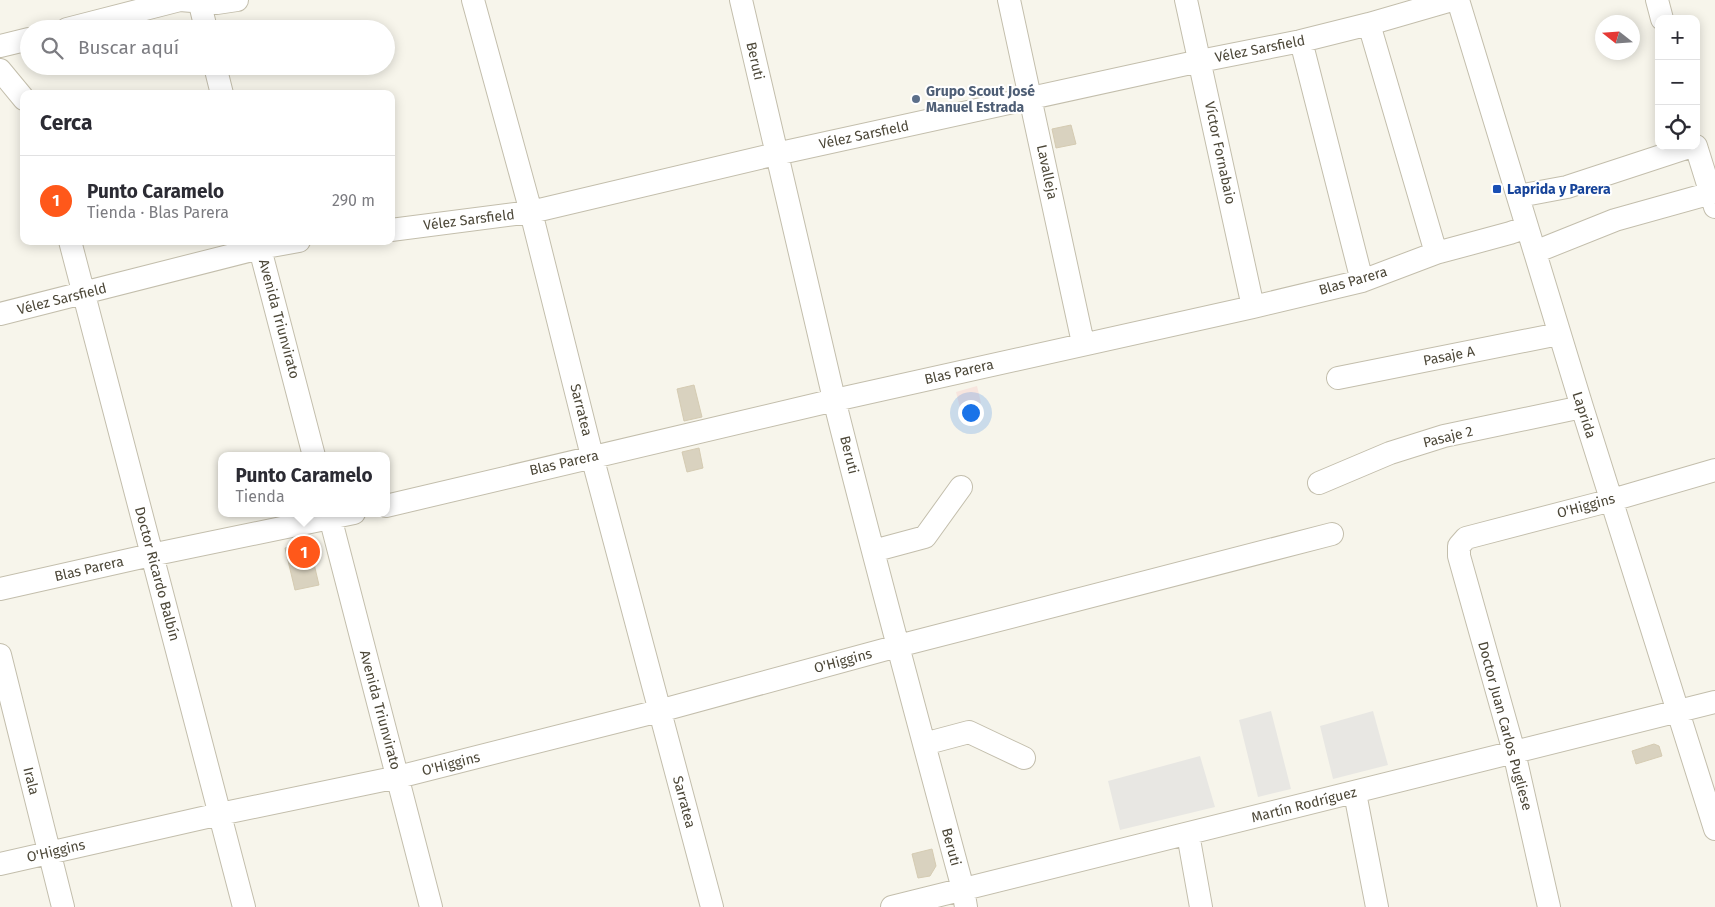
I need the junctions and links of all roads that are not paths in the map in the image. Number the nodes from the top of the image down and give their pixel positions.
1 (237, 0) edge
2 (473, 0) edge
3 (742, 0) edge
4 (1009, 0) edge
5 (1186, 0) edge
6 (1452, 0) edge
7 (1458, 0) edge
8 (1656, 0) edge
9 (199, 1) edge
10 (1661, 15) edge
11 (101, 20) edge
12 (204, 20) edge
13 (1368, 24) junction
14 (20, 41) edge
15 (1301, 41) junction
16 (0, 46) edge
17 (1200, 61) junction
18 (0, 70) edge
19 (217, 75) edge
20 (221, 90) edge
21 (20, 94) edge
22 (1032, 99) junction
23 (1715, 140) edge
24 (1700, 144) edge
25 (1683, 150) edge
26 (1696, 150) edge
27 (776, 154) junction
28 (1519, 196) junction
29 (1714, 197) edge
30 (531, 212) junction
31 (1527, 227) junction
32 (395, 229) edge
33 (71, 245) edge
34 (255, 245) edge
35 (259, 245) edge
36 (1535, 252) junction
37 (1436, 253) junction
38 (1362, 281) junction
39 (83, 294) junction
40 (1253, 307) junction
41 (0, 314) edge
42 (1559, 334) junction
43 (1083, 343) junction
44 (1338, 378) dead end
45 (834, 400) junction
46 (1582, 407) junction
47 (313, 452) edge
48 (592, 456) junction
49 (1715, 470) edge
50 (1319, 483) dead end
51 (962, 487) dead end
52 (1612, 500) junction
53 (390, 505) edge
54 (325, 517) edge
55 (330, 517) edge
56 (1332, 534) dead end
57 (1459, 546) joint
58 (873, 551) junction
59 (151, 555) junction
60 (0, 589) edge
61 (898, 646) junction
62 (0, 655) edge
63 (1715, 702) edge
64 (659, 711) junction
65 (1678, 711) junction
66 (924, 744) junction
67 (1514, 752) junction
68 (1024, 758) dead end
69 (398, 777) junction
70 (1355, 792) junction
71 (220, 814) junction
72 (1715, 829) edge
73 (1188, 834) junction
74 (49, 853) junction
75 (0, 864) edge
76 (964, 898) edge
77 (63, 907) edge
78 (244, 907) edge
79 (431, 907) edge
80 (712, 907) edge
81 (892, 907) edge
82 (1201, 907) edge
83 (1377, 907) edge
84 (1549, 907) edge

1 - 9 street
2 - 30 street, Sarratea
3 - 27 street, Beruti
4 - 22 street, Lavalleja
5 - 17 street, Víctor Fornabaio
6 - 13 street, Vélez Sarsfield
7 - 28 street, Laprida
8 - 10 street
9 - 11 street
9 - 12 street
13 - 15 street, Vélez Sarsfield
13 - 37 street
14 - 16 street
15 - 17 street, Vélez Sarsfield
15 - 38 street
17 - 22 street, Vélez Sarsfield
17 - 40 street, Víctor Fornabaio
18 - 21 street
19 - 20 street
22 - 27 street, Vélez Sarsfield
22 - 43 street, Lavalleja
23 - 24 street
25 - 28 street
26 - 29 street
27 - 30 street, Vélez Sarsfield
27 - 45 street, Beruti
28 - 31 street, Laprida
29 - 36 street
30 - 32 street, Vélez Sarsfield
30 - 48 street, Sarratea
31 - 36 street, Laprida
31 - 37 street, Blas Parera
33 - 39 street, Doctor Ricardo Balbín
34 - 39 street, Vélez Sarsfield
35 - 47 street, Avenida Triunvirato
36 - 42 street, Laprida
37 - 38 street, Blas Parera
38 - 40 street, Blas Parera
39 - 41 street, Vélez Sarsfield
39 - 59 street, Doctor Ricardo Balbín
40 - 43 street, Blas Parera
42 - 44 street, Pasaje A
42 - 46 street, Laprida
43 - 45 street, Blas Parera
45 - 48 street, Blas Parera
45 - 58 street, Beruti
46 - 50 street, Pasaje 2
46 - 52 street, Laprida
48 - 53 street, Blas Parera
48 - 64 street, Sarratea
49 - 52 street, O'Higgins
51 - 58 street
52 - 57 street, O'Higgins
52 - 65 street, Laprida
54 - 59 street, Blas Parera
55 - 69 street, Avenida Triunvirato
56 - 61 street, O'Higgins
57 - 67 street, Doctor Juan Carlos Pugliese
58 - 61 street, Beruti
59 - 60 street, Blas Parera
59 - 71 street, Doctor Ricardo Balbín
61 - 64 street, O'Higgins
61 - 66 street, Beruti
62 - 74 street, Irala
63 - 65 street, Martín Rodríguez
64 - 69 street, O'Higgins
64 - 80 street, Sarratea
65 - 67 street, Martín Rodríguez
65 - 72 street, Laprida
66 - 68 street
66 - 76 street, Beruti
67 - 70 street, Martín Rodríguez
67 - 84 street, Doctor Juan Carlos Pugliese
69 - 71 street, O'Higgins
69 - 79 street, Avenida Triunvirato
70 - 73 street, Martín Rodríguez
70 - 83 street
71 - 74 street, O'Higgins
71 - 78 street, Doctor Ricardo Balbín
73 - 76 street, Martín Rodríguez
73 - 82 street
74 - 75 street, O'Higgins
74 - 77 street, Irala
76 - 81 street, Martín Rodríguez

